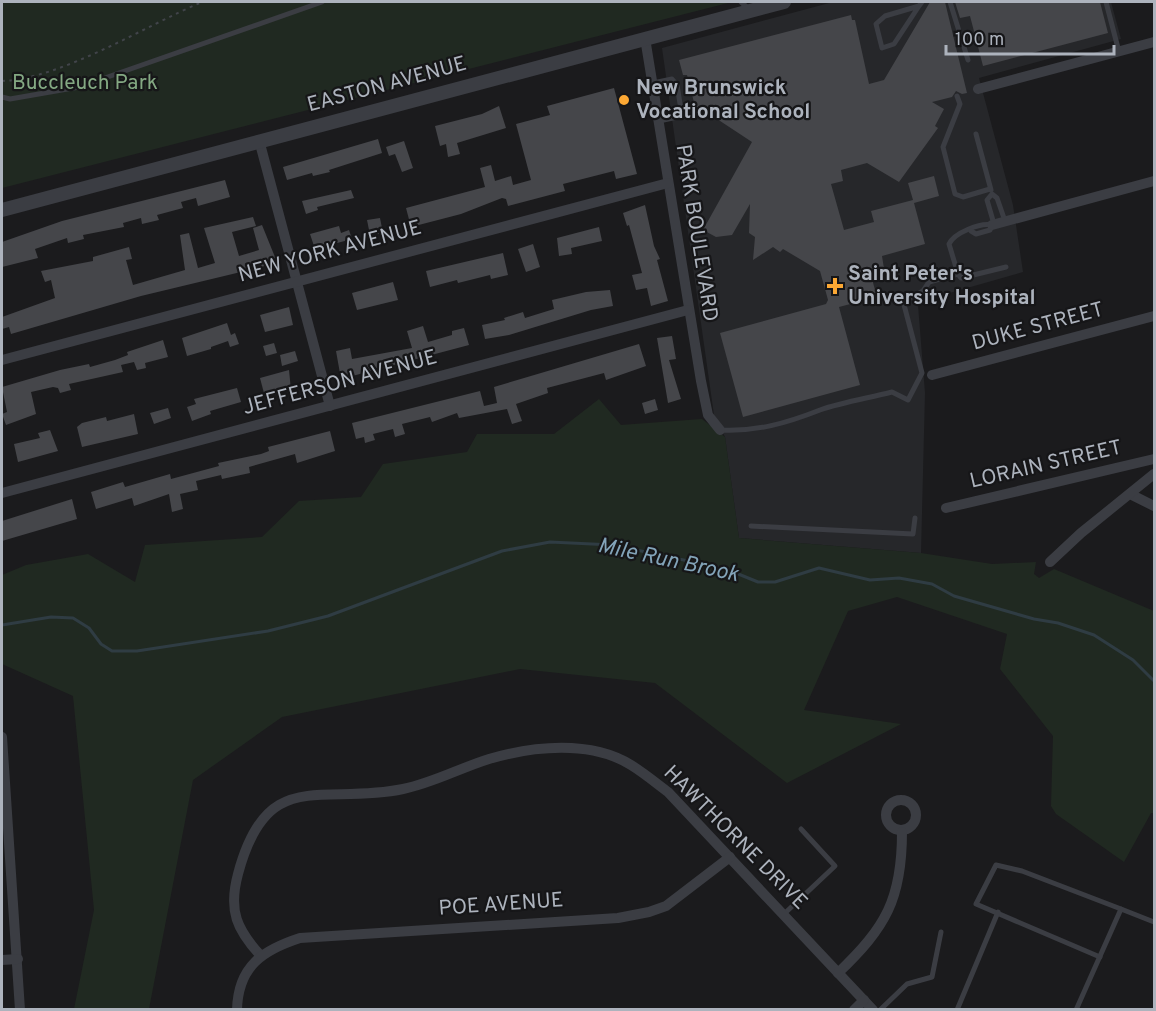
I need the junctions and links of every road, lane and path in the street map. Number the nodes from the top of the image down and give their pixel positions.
1 (202, 2) edge
2 (322, 2) edge
3 (784, 2) edge
4 (950, 2) edge
5 (1106, 2) edge
6 (748, 4) edge
7 (923, 4) edge
8 (645, 38) junction
9 (1155, 42) edge
10 (1119, 52) junction
11 (968, 60) dead end
12 (2, 81) edge
13 (653, 83) junction
14 (978, 89) dead end
15 (957, 96) dead end
16 (2, 97) edge
17 (659, 121) junction
18 (976, 134) dead end
19 (259, 140) junction
20 (1155, 181) edge
21 (668, 183) junction
22 (991, 192) junction
23 (2, 210) edge
24 (997, 224) junction
25 (1006, 267) dead end
26 (958, 274) junction
27 (297, 281) junction
28 (688, 310) junction
29 (1155, 316) edge
30 (2, 360) edge
31 (927, 374) junction
32 (330, 406) junction
33 (720, 430) joint
34 (1155, 459) edge
35 (1155, 474) edge
36 (2, 493) edge
37 (1130, 494) junction
38 (1155, 506) edge
39 (946, 508) dead end
40 (915, 518) dead end
41 (751, 526) dead end
42 (1050, 562) dead end
43 (2, 736) edge
44 (801, 829) dead end
45 (5, 830) edge
46 (902, 832) dead end
47 (730, 857) junction
48 (1121, 909) junction
49 (998, 912) junction
50 (784, 914) junction
51 (1155, 922) edge
52 (941, 932) dead end
53 (261, 956) junction
54 (1100, 957) junction
55 (18, 959) junction
56 (2, 960) edge
57 (838, 973) junction
58 (864, 1000) junction
59 (20, 1010) edge
60 (237, 1010) edge
61 (854, 1010) edge
62 (873, 1010) edge
63 (880, 1010) edge
64 (957, 1010) edge
65 (1076, 1010) edge

1 - 12 path
2 - 16 lane
3 - 6 street, EASTON AVENUE
4 - 11 lane
5 - 10 lane
6 - 8 street, EASTON AVENUE
7 - 7 lane
8 - 13 street, PARK BOULEVARD
8 - 19 street, EASTON AVENUE
9 - 10 street
10 - 14 street
13 - 17 street, PARK BOULEVARD
13 - 17 lane
15 - 22 lane
17 - 21 street, PARK BOULEVARD
18 - 22 lane
19 - 23 street, EASTON AVENUE
19 - 27 street
20 - 24 street
21 - 27 street, NEW YORK AVENUE
21 - 28 street, PARK BOULEVARD
22 - 24 lane
22 - 24 lane
24 - 26 lane
25 - 26 lane
26 - 31 lane
27 - 30 street, NEW YORK AVENUE
27 - 32 street
28 - 32 street, JEFFERSON AVENUE
28 - 33 street, PARK BOULEVARD
29 - 31 street, DUKE STREET
31 - 33 lane
32 - 36 street, JEFFERSON AVENUE
34 - 39 street, LORAIN STREET
35 - 37 street
37 - 38 street
37 - 42 street
40 - 41 lane
43 - 45 street
44 - 50 lane
45 - 55 street
46 - 57 street
47 - 50 street, HAWTHORNE DRIVE
47 - 53 street, POE AVENUE
47 - 53 street, HAWTHORNE DRIVE
48 - 49 lane
48 - 51 lane
48 - 54 lane
49 - 54 lane
49 - 64 lane
50 - 57 street, HAWTHORNE DRIVE
52 - 63 lane
53 - 60 street
54 - 65 lane
55 - 56 street
55 - 59 street
57 - 58 street, HAWTHORNE DRIVE
58 - 61 street
58 - 62 street, HAWTHORNE DRIVE

